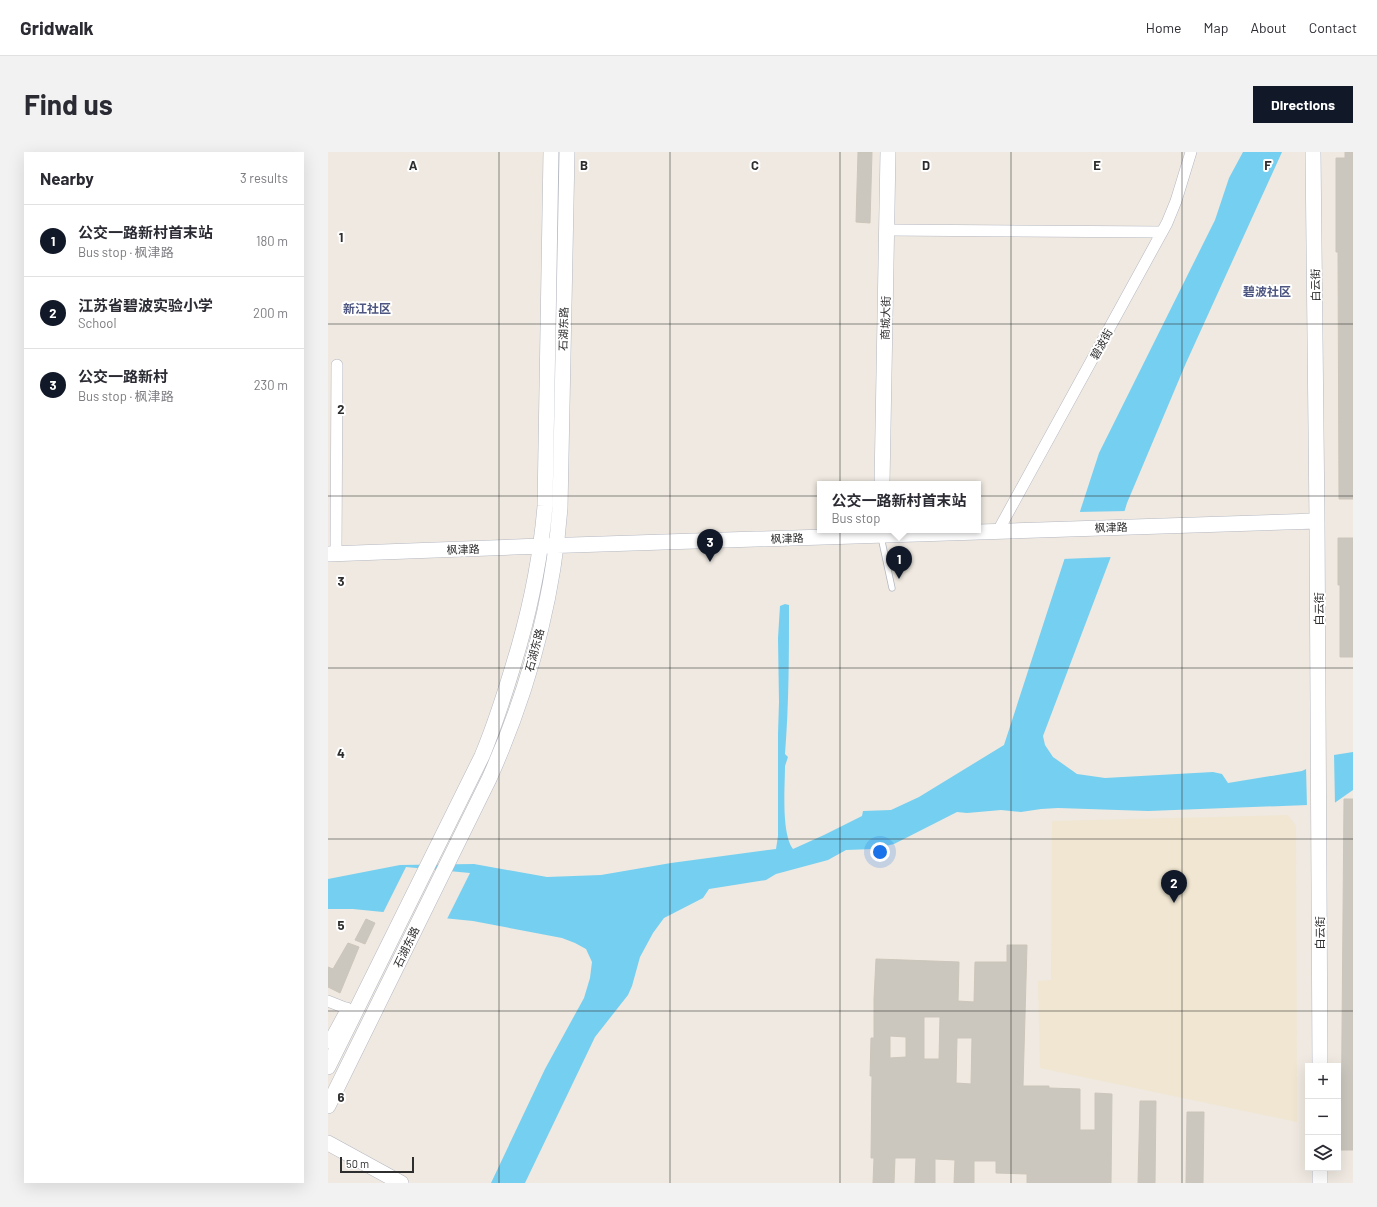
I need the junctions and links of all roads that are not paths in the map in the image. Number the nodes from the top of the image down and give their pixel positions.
1 (551, 152) edge
2 (567, 152) edge
3 (888, 152) edge
4 (1191, 152) edge
5 (1313, 152) edge
6 (887, 230) junction
7 (1162, 232) junction
8 (337, 365) dead end
9 (882, 481) edge
10 (1317, 521) junction
11 (981, 531) edge
12 (998, 531) junction
13 (858, 533) edge
14 (881, 533) edge
15 (541, 546) junction
16 (557, 546) junction
17 (332, 554) edge
18 (892, 588) dead end
19 (328, 1001) edge
20 (351, 1010) junction
21 (328, 1043) edge
22 (1320, 1063) edge
23 (328, 1067) edge
24 (328, 1106) edge
25 (328, 1143) edge
26 (1320, 1171) edge
27 (401, 1183) edge
28 (1320, 1183) edge

1 - 15 main road, 石湖东路
2 - 16 main road, 石湖东路
3 - 6 main road, 商城大街
4 - 7 street, 碧波街
5 - 10 main road, 白云街
6 - 7 street
6 - 9 main road, 商城大街
7 - 12 street, 碧波街
8 - 17 street
10 - 12 main road, 枫津路
10 - 22 main road, 白云街
11 - 12 main road, 枫津路
13 - 16 main road, 枫津路
14 - 18 lane
15 - 16 main road, 枫津路
15 - 17 main road, 枫津路
15 - 20 main road, 石湖东路
16 - 24 main road, 石湖东路
19 - 20 street
20 - 21 street
20 - 23 main road, 石湖东路
25 - 27 main road
26 - 28 main road

